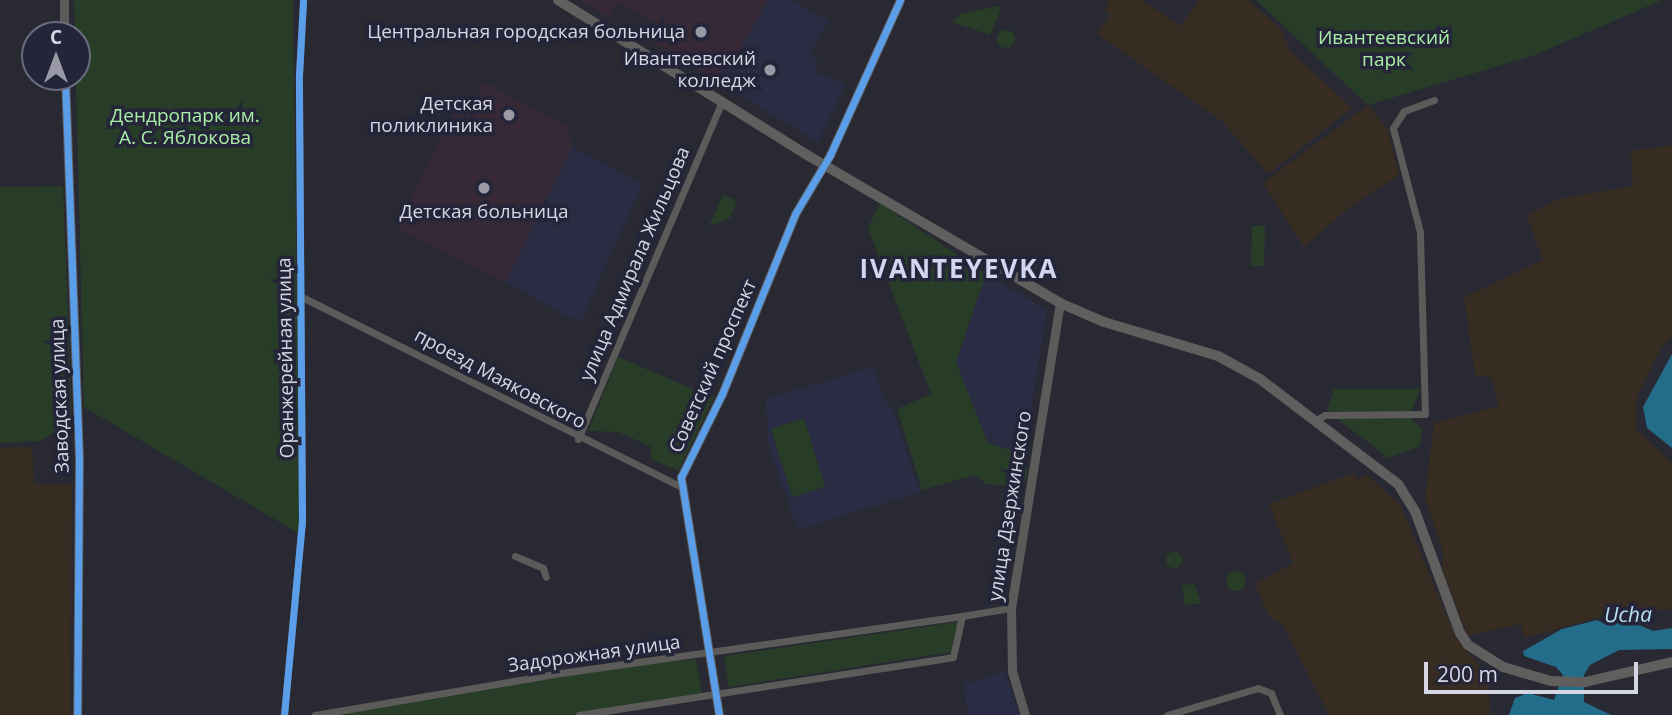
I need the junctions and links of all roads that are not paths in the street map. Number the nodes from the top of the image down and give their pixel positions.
1 (64, 0) edge
2 (303, 0) edge
3 (558, 0) edge
4 (900, 0) edge
5 (64, 21) edge
6 (66, 91) edge
7 (1434, 100) dead end
8 (722, 102) junction
9 (823, 164) junction
10 (304, 298) junction
11 (1060, 303) junction
12 (1316, 420) junction
13 (578, 439) junction
14 (681, 486) junction
15 (515, 556) dead end
16 (546, 578) dead end
17 (1011, 608) junction
18 (962, 616) junction
19 (709, 653) junction
20 (1672, 662) edge
21 (715, 693) junction
22 (77, 715) edge
23 (284, 715) edge
24 (315, 715) edge
25 (579, 715) edge
26 (719, 715) edge
27 (1025, 715) edge
28 (1167, 715) edge
29 (1280, 715) edge

1 - 5 street
2 - 10 street, Оранжерейная улица
3 - 8 main road
4 - 9 street, Советский проспект
6 - 22 street, Заводская улица
7 - 12 street
8 - 9 main road
8 - 13 street, улица Адмирала Жильцова
9 - 11 main road
9 - 14 street, Советский проспект
10 - 13 street, проезд Маяковского
10 - 23 street, Оранжерейная улица
11 - 12 main road
11 - 17 street, улица Дзержинского
12 - 20 main road
13 - 14 street, проезд Маяковского
14 - 19 street, Советский проспект
15 - 16 street
17 - 18 street, Задорожная улица
17 - 27 street, улица Дзержинского
18 - 19 street, Задорожная улица
18 - 21 street
19 - 21 street, Советский проспект
19 - 24 street, Задорожная улица
21 - 25 street
21 - 26 street, Советский проспект
28 - 29 street

